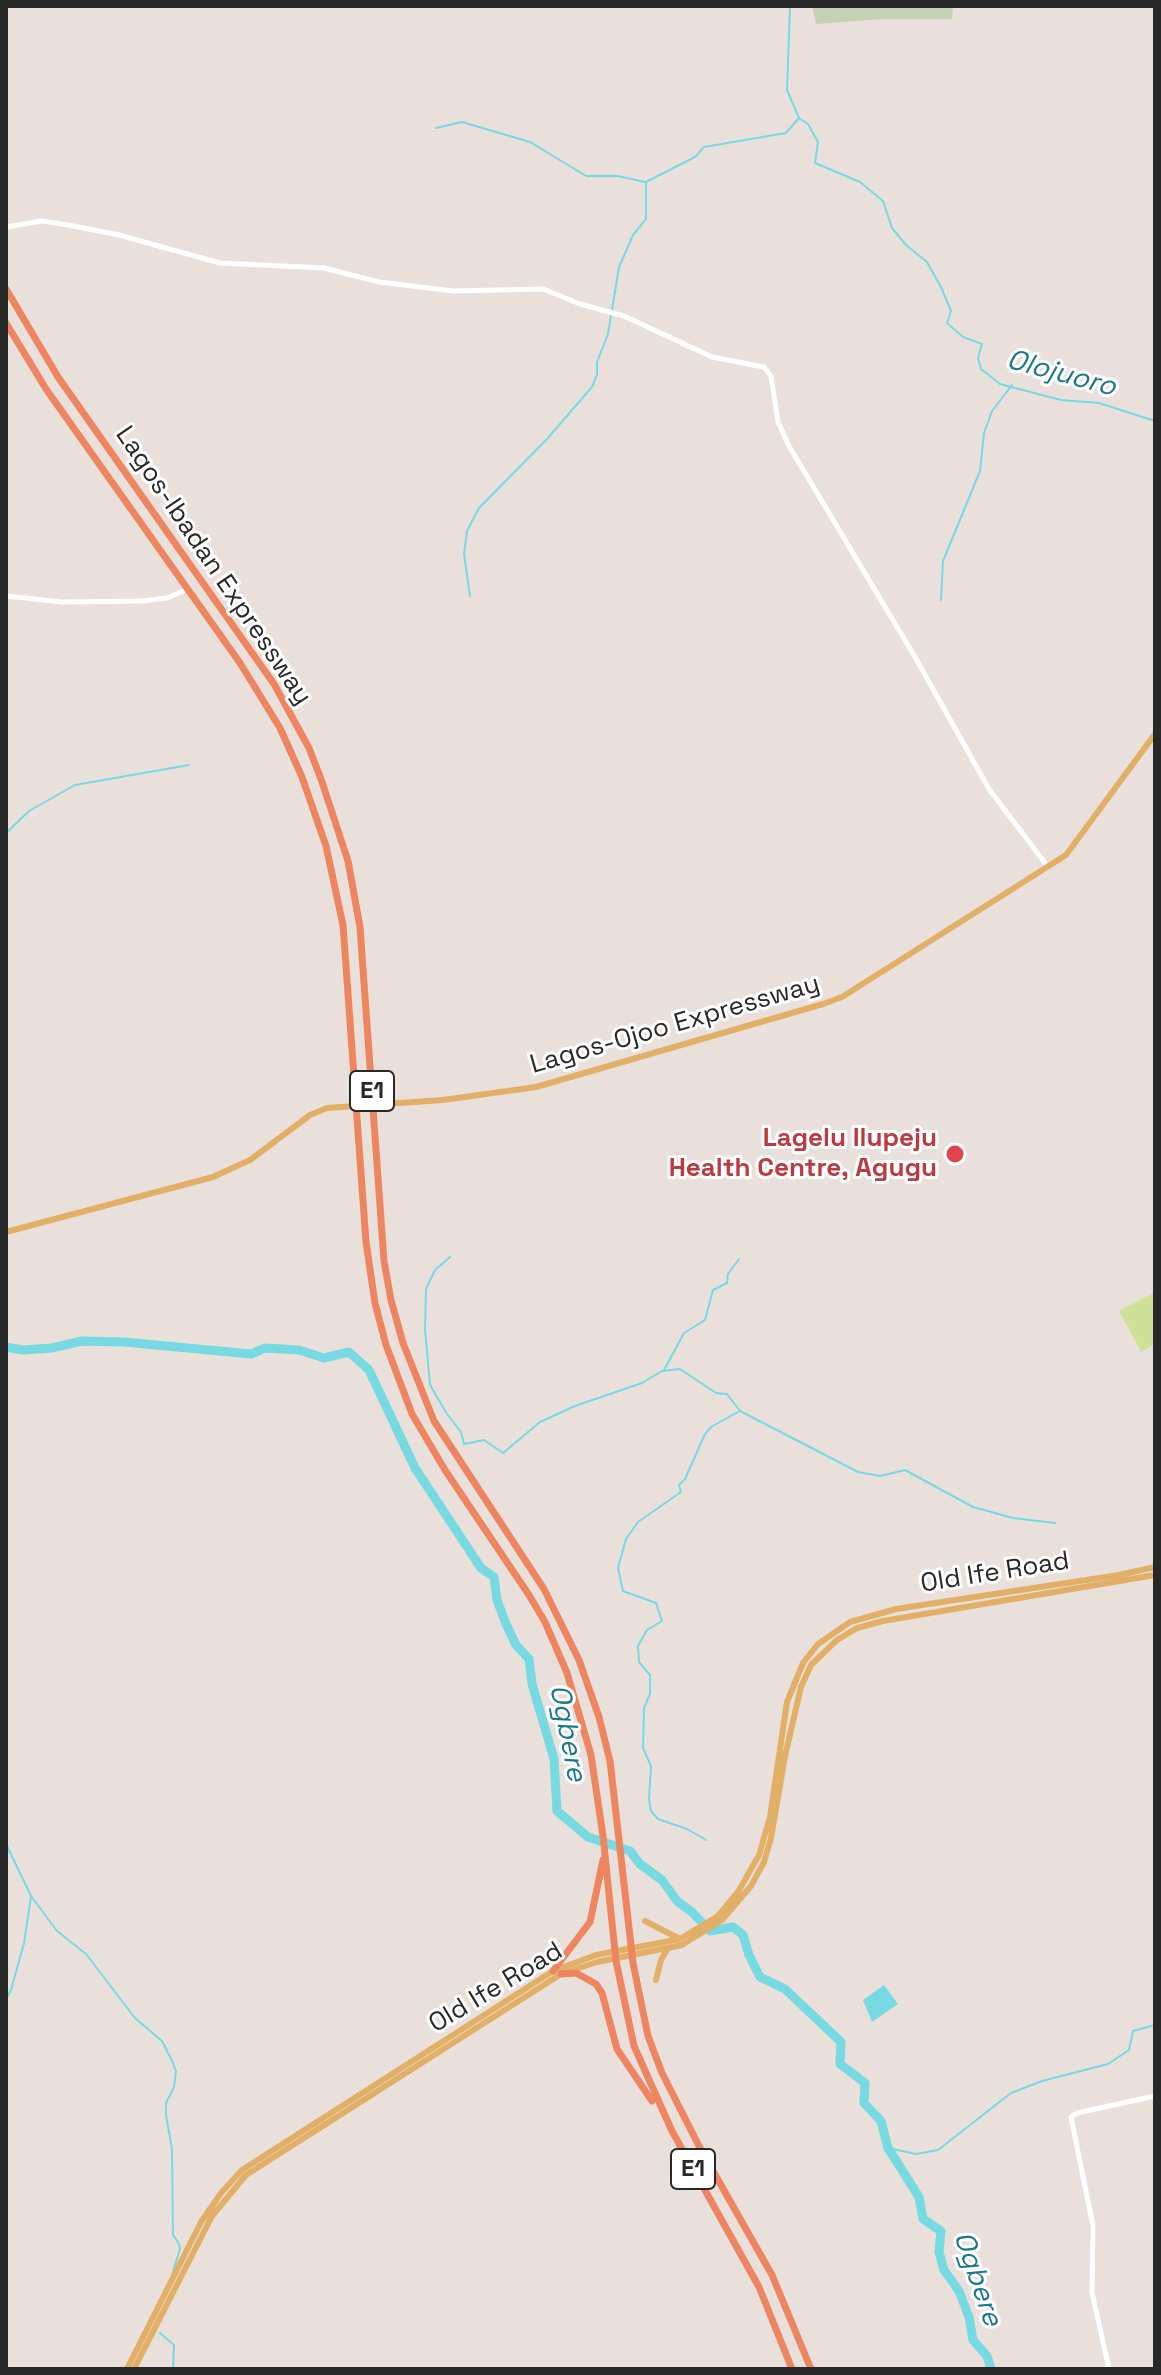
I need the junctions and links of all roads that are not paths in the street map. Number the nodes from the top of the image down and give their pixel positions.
1 (6, 227) edge
2 (6, 289) edge
3 (6, 323) edge
4 (188, 589) junction
5 (6, 596) edge
6 (1155, 734) edge
7 (1048, 868) junction
8 (6, 1232) edge
9 (1155, 1567) edge
10 (1155, 1575) edge
11 (1091, 1583) junction
12 (605, 1850) junction
13 (645, 1921) dead end
14 (699, 1933) junction
15 (680, 1939) junction
16 (668, 1948) junction
17 (557, 1972) junction
18 (656, 1980) dead end
19 (1155, 2096) edge
20 (662, 2112) junction
21 (188, 2255) junction
22 (127, 2369) edge
23 (134, 2369) edge
24 (792, 2369) edge
25 (811, 2369) edge
26 (1109, 2369) edge

1 - 7 street
2 - 25 highway, Lagos-Ibadan Expressway / E1
3 - 4 highway, Lagos-Ibadan Expressway / E1
4 - 5 street
4 - 12 highway, Lagos-Ibadan Expressway / E1
6 - 7 main road, Lagos-Ojoo Expressway
7 - 8 main road, Lagos-Ojoo Expressway
9 - 11 main road, Old Ife Road
10 - 11 main road, Old Ife Road
11 - 14 main road, Old Ife Road
12 - 17 highway
12 - 20 highway, Lagos-Ibadan Expressway / E1
13 - 15 main road
14 - 15 main road, Old Ife Road
14 - 16 main road, Old Ife Road
15 - 17 main road, Old Ife Road
16 - 17 main road, Old Ife Road
16 - 18 main road
17 - 20 highway
17 - 21 main road, Old Ife Road
19 - 26 street
20 - 24 highway, Lagos-Ibadan Expressway / E1
21 - 22 main road, Old Ife Road
21 - 23 main road, Old Ife Road

